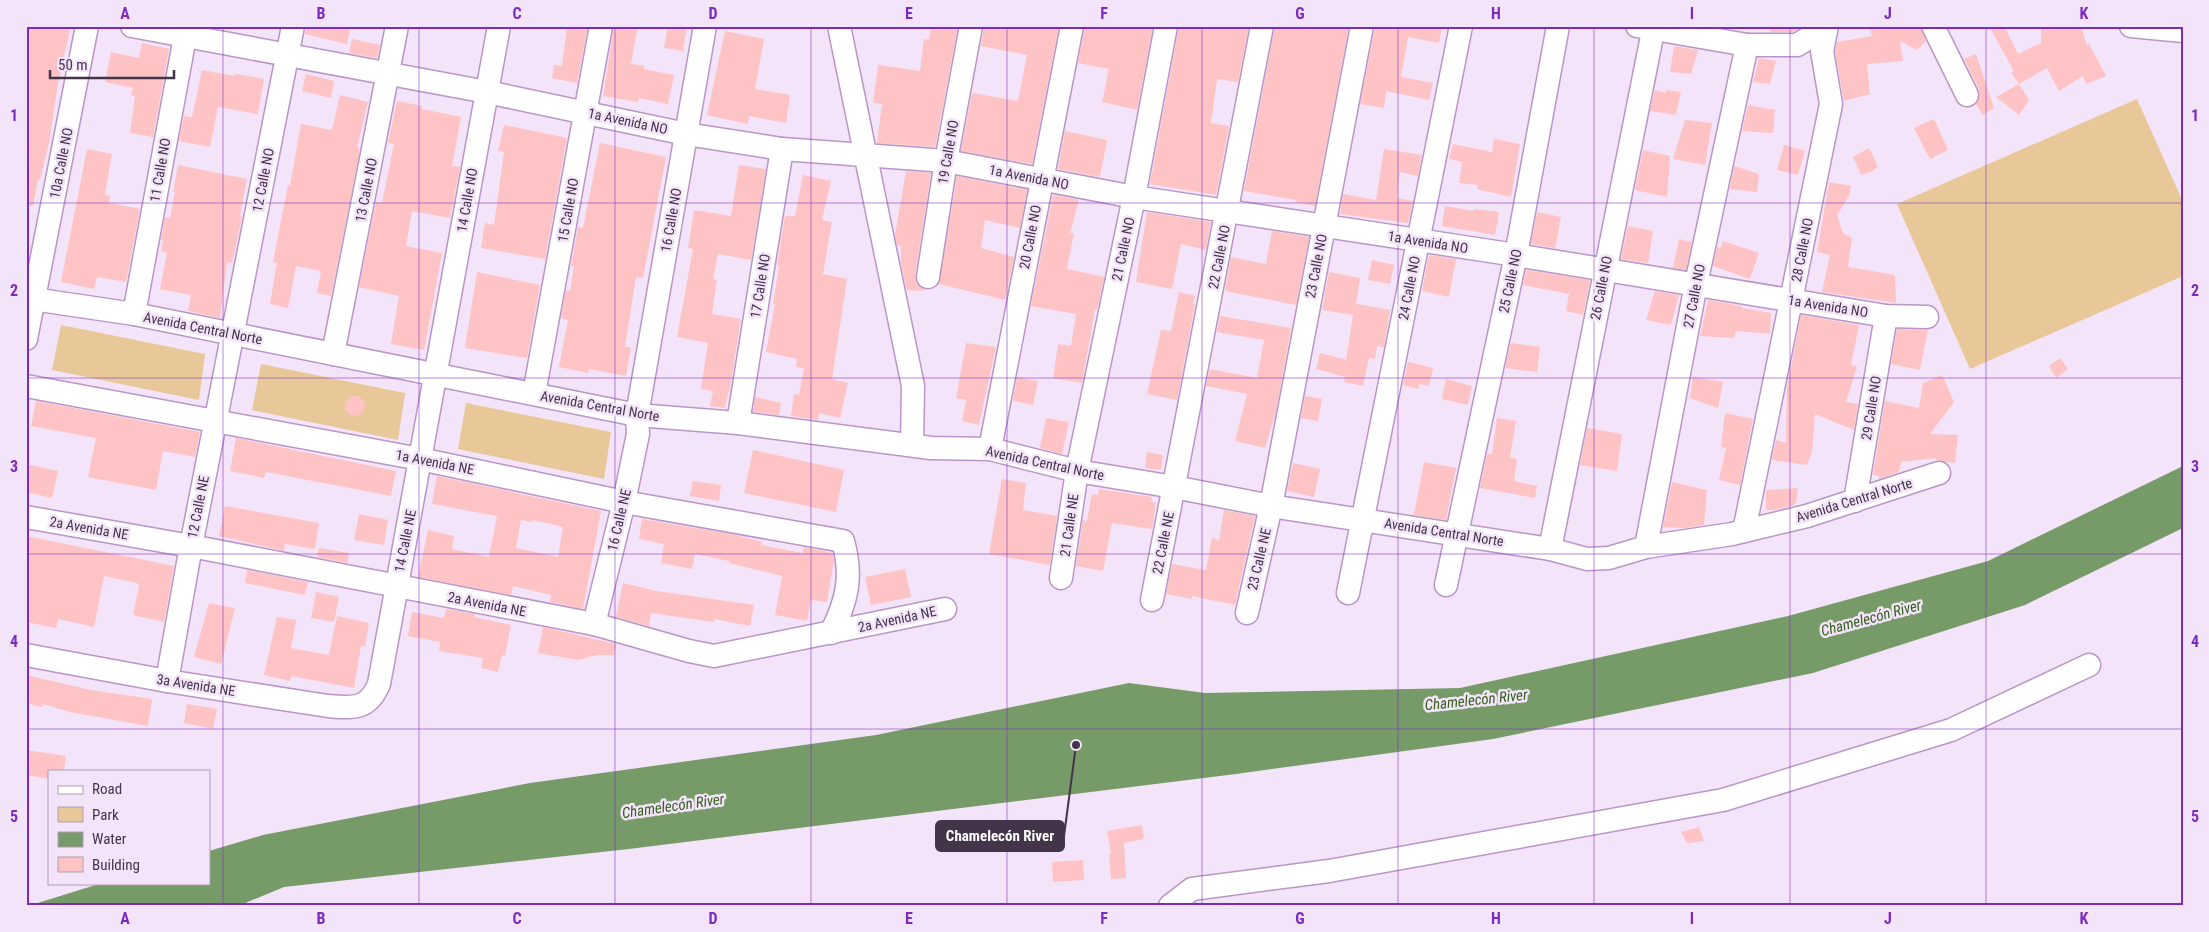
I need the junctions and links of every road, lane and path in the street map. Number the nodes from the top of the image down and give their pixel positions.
1 (88, 26) edge
2 (132, 26) edge
3 (293, 26) edge
4 (397, 26) edge
5 (499, 26) edge
6 (601, 26) edge
7 (705, 26) edge
8 (839, 26) edge
9 (971, 26) edge
10 (1072, 26) edge
11 (1166, 26) edge
12 (1262, 26) edge
13 (1362, 26) edge
14 (1461, 26) edge
15 (1558, 26) edge
16 (1821, 26) edge
17 (1827, 26) edge
18 (1934, 26) edge
19 (2131, 26) edge
20 (1649, 27) edge
21 (186, 31) edge
22 (2183, 31) edge
23 (1747, 45) junction
24 (288, 55) junction
25 (390, 74) junction
26 (487, 92) junction
27 (1967, 95) dead end
28 (586, 112) junction
29 (686, 134) junction
30 (782, 148) junction
31 (866, 155) junction
32 (946, 162) junction
33 (1041, 179) junction
34 (1134, 197) junction
35 (1228, 211) junction
36 (1324, 226) junction
37 (1419, 240) junction
38 (1516, 255) junction
39 (1605, 270) junction
40 (928, 278) dead end
41 (1696, 284) junction
42 (30, 299) edge
43 (1792, 300) junction
44 (134, 314) junction
45 (1886, 316) junction
46 (1928, 317) dead end
47 (232, 334) junction
48 (26, 338) edge
49 (333, 354) junction
50 (436, 374) junction
51 (26, 386) edge
52 (534, 394) junction
53 (637, 415) junction
54 (215, 422) junction
55 (738, 423) junction
56 (912, 445) junction
57 (990, 449) junction
58 (420, 459) junction
59 (1077, 471) junction
60 (1939, 473) dead end
61 (1174, 487) junction
62 (1855, 501) junction
63 (624, 502) junction
64 (1271, 506) junction
65 (26, 516) edge
66 (1363, 520) junction
67 (1744, 531) junction
68 (1456, 534) junction
69 (191, 546) junction
70 (1646, 547) junction
71 (1550, 549) junction
72 (1061, 578) dead end
73 (1446, 585) dead end
74 (396, 586) junction
75 (1348, 593) dead end
76 (1152, 600) dead end
77 (945, 609) dead end
78 (1247, 613) dead end
79 (594, 624) junction
80 (831, 634) junction
81 (26, 655) edge
82 (2089, 665) dead end
83 (167, 681) junction
84 (366, 704) joint
85 (1170, 906) edge

1 - 42 street, 10a Calle NO
2 - 21 street, 1a Avenida NO
3 - 24 street, 12 Calle NO
4 - 25 street, 13 Calle NO
5 - 26 street, 14 Calle NO
6 - 28 street, 15 Calle NO
7 - 29 street, 16 Calle NO
8 - 31 street
9 - 32 street, 19 Calle NO
10 - 33 street, 20 Calle NO
11 - 34 street, 21 Calle NO
12 - 35 street, 22 Calle NO
13 - 36 street, 23 Calle NO
14 - 37 street, 24 Calle NO
15 - 38 street, 25 Calle NO
16 - 23 street
17 - 43 street, 28 Calle NO
18 - 27 street
19 - 22 street
20 - 23 street
20 - 39 street, 26 Calle NO
21 - 24 street, 1a Avenida NO
21 - 44 street, 11 Calle NO
23 - 41 street, 27 Calle NO
24 - 25 street, 1a Avenida NO
24 - 47 street, 12 Calle NO
25 - 26 street, 1a Avenida NO
25 - 49 street, 13 Calle NO
26 - 28 street, 1a Avenida NO
26 - 50 street, 14 Calle NO
28 - 29 street, 1a Avenida NO
28 - 52 street, 15 Calle NO
29 - 30 street, 1a Avenida NO
29 - 53 street, 16 Calle NO
30 - 31 street, 1a Avenida NO
30 - 55 street, 17 Calle NO
31 - 32 street, 1a Avenida NO
31 - 56 street
32 - 33 street, 1a Avenida NO
32 - 40 street, 19 Calle NO
33 - 34 street, 1a Avenida NO
33 - 57 street, 20 Calle NO
34 - 35 street, 1a Avenida NO
34 - 59 street, 21 Calle NO
35 - 36 street, 1a Avenida NO
35 - 61 street, 22 Calle NO
36 - 37 street, 1a Avenida NO
36 - 64 street, 23 Calle NO
37 - 38 street, 1a Avenida NO
37 - 66 street, 24 Calle NO
38 - 39 street, 1a Avenida NO
38 - 68 street, 25 Calle NO
39 - 41 street, 1a Avenida NO
39 - 71 street, 26 Calle NO
41 - 43 street, 1a Avenida NO
41 - 70 street, 27 Calle NO
42 - 44 street, Avenida Central Norte
42 - 48 street, 10a Calle NO
43 - 45 street, 1a Avenida NO
43 - 67 street, 28 Calle NO
44 - 47 street, Avenida Central Norte
45 - 46 street, 1a Avenida NO
45 - 62 street, 29 Calle NO
47 - 49 street, Avenida Central Norte
47 - 54 street, 12 Calle NE
49 - 50 street, Avenida Central Norte
50 - 52 street, Avenida Central Norte
50 - 58 street, 14 Calle NE
51 - 54 street, 1a Avenida NE
52 - 53 street, Avenida Central Norte
53 - 55 street, Avenida Central Norte
53 - 63 street, 16 Calle NE
54 - 58 street, 1a Avenida NE
54 - 69 street, 12 Calle NE
55 - 56 street, Avenida Central Norte
56 - 57 street, Avenida Central Norte
57 - 59 street, Avenida Central Norte
58 - 63 street, 1a Avenida NE
58 - 74 street, 14 Calle NE
59 - 61 street, Avenida Central Norte
59 - 72 street, 21 Calle NE
60 - 62 street, Avenida Central Norte
61 - 64 street, Avenida Central Norte
61 - 76 street, 22 Calle NE
62 - 67 street, Avenida Central Norte
63 - 79 street, 16 Calle NE
63 - 80 street, 1a Avenida NE
64 - 66 street, Avenida Central Norte
64 - 78 street, 23 Calle NE
65 - 69 street, 2a Avenida NE
66 - 68 street, Avenida Central Norte
66 - 75 street, 24 Calle NO
67 - 70 street, Avenida Central Norte
68 - 71 street, Avenida Central Norte
68 - 73 street, 25 Calle NO
69 - 74 street, 2a Avenida NE
69 - 83 street, 12 Calle NE
70 - 71 street, Avenida Central Norte
74 - 79 street, 2a Avenida NE
74 - 84 street, 14 Calle NE
77 - 80 street, 2a Avenida NE
79 - 80 street, 2a Avenida NE
81 - 83 street, 3a Avenida NE
82 - 85 street
83 - 84 street, 3a Avenida NE

